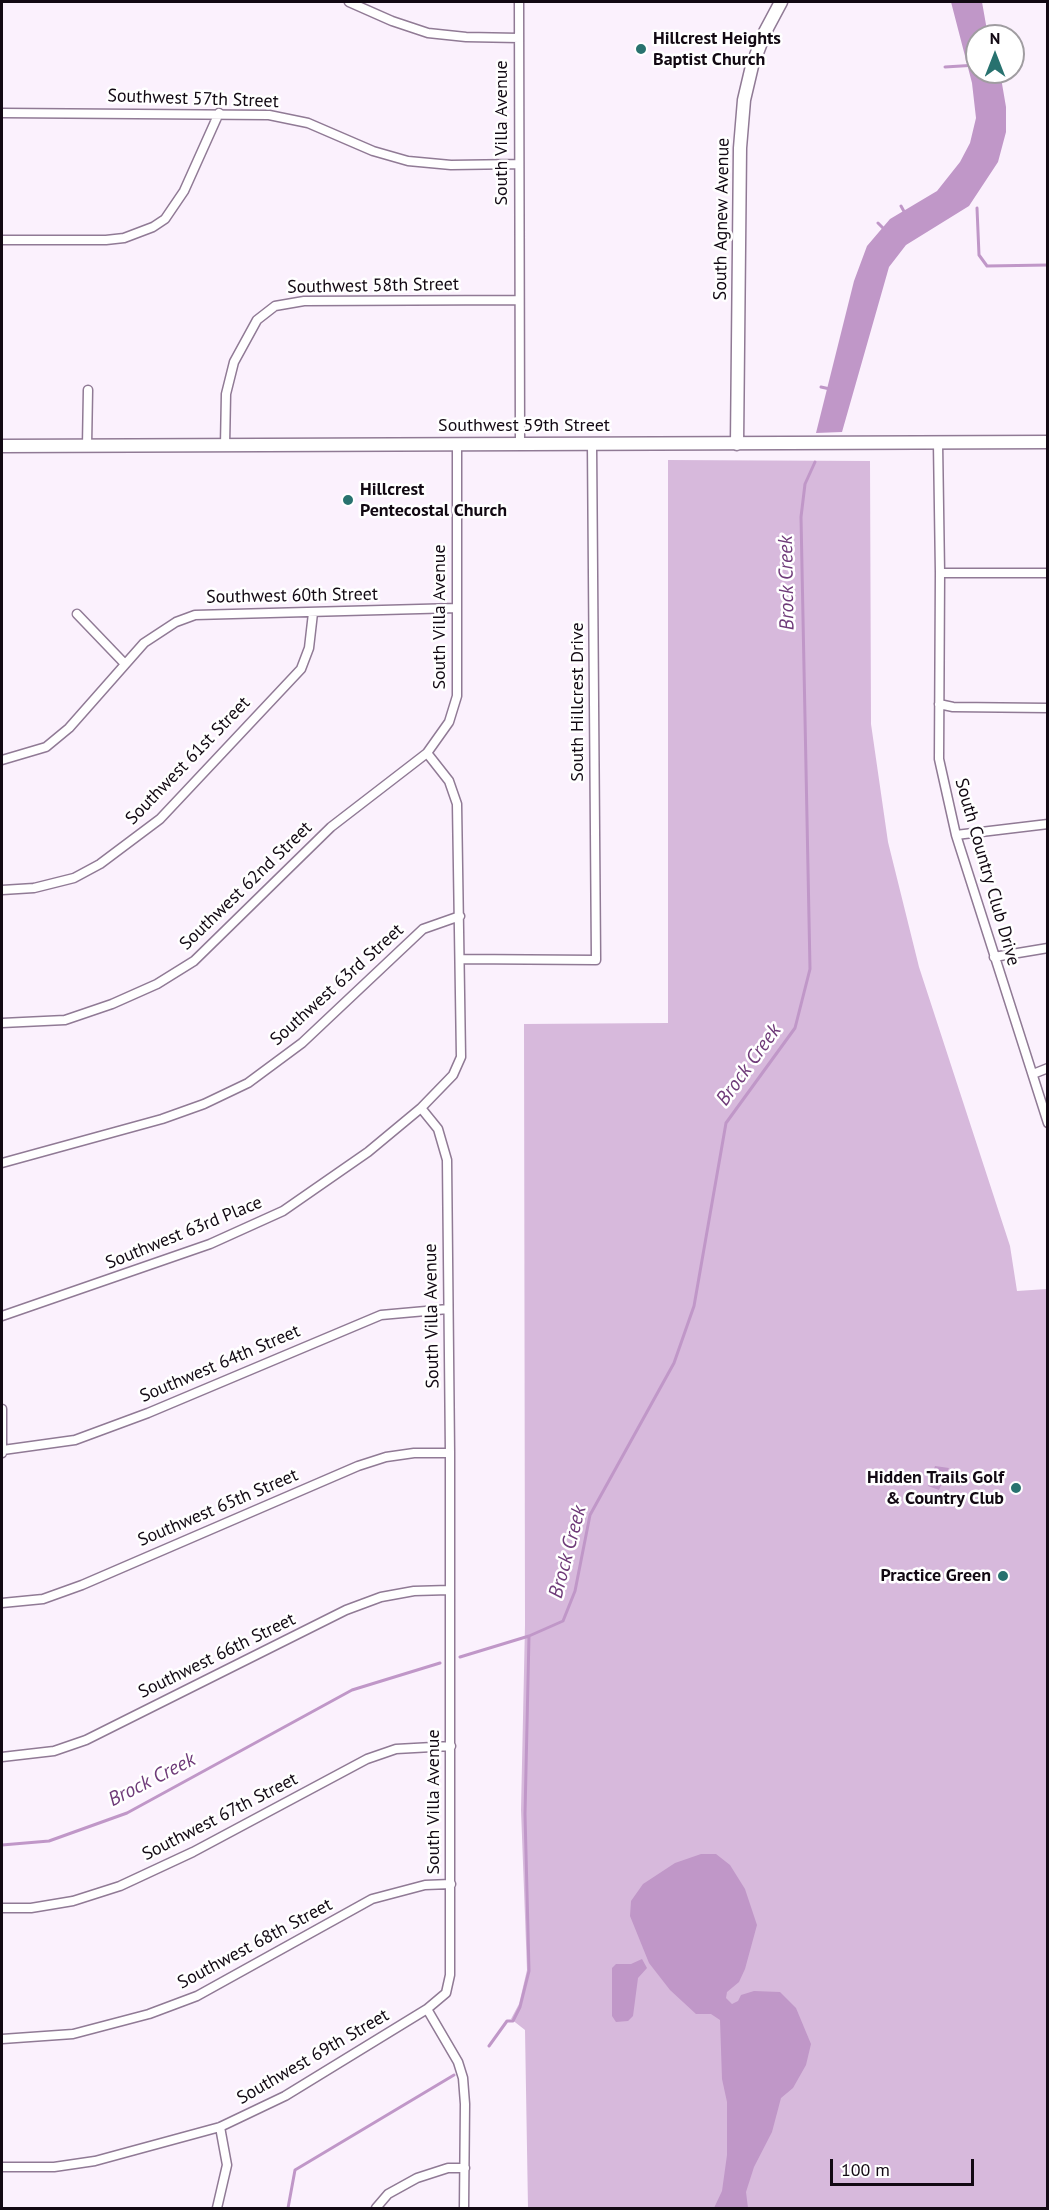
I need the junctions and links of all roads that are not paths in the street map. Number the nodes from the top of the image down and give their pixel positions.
1 (349, 2) edge
2 (519, 2) edge
3 (781, 2) edge
4 (519, 38) junction
5 (2, 113) edge
6 (219, 113) junction
7 (519, 164) junction
8 (2, 240) edge
9 (519, 300) junction
10 (88, 390) dead end
11 (1047, 442) edge
12 (938, 443) junction
13 (457, 444) junction
14 (520, 444) junction
15 (592, 444) junction
16 (737, 444) junction
17 (2, 446) edge
18 (87, 446) junction
19 (225, 446) junction
20 (940, 573) junction
21 (1047, 573) edge
22 (457, 608) junction
23 (313, 613) junction
24 (77, 614) dead end
25 (125, 664) junction
26 (939, 704) junction
27 (1047, 708) edge
28 (427, 753) junction
29 (2, 760) edge
30 (1047, 824) edge
31 (956, 835) junction
32 (2, 890) edge
33 (460, 916) junction
34 (1047, 948) edge
35 (994, 957) junction
36 (460, 959) junction
37 (2, 1023) edge
38 (1047, 1068) edge
39 (1033, 1074) junction
40 (421, 1108) junction
41 (1047, 1123) edge
42 (2, 1163) edge
43 (448, 1310) junction
44 (2, 1316) edge
45 (2, 1409) edge
46 (2, 1452) edge
47 (450, 1453) junction
48 (449, 1590) junction
49 (2, 1603) edge
50 (451, 1746) junction
51 (2, 1757) edge
52 (451, 1884) junction
53 (2, 1908) edge
54 (427, 2009) junction
55 (2, 2039) edge
56 (220, 2127) junction
57 (2, 2167) edge
58 (465, 2168) junction
59 (217, 2208) edge
60 (376, 2208) edge
61 (464, 2208) edge

1 - 4 street
2 - 4 street, South Villa Avenue
3 - 16 main road, South Agnew Avenue
4 - 7 street, South Villa Avenue
5 - 6 street, Southwest 57th Street
6 - 7 street, Southwest 57th Street
6 - 8 street
7 - 9 street, South Villa Avenue
9 - 14 street, South Villa Avenue
9 - 19 street, Southwest 58th Street
10 - 18 street
11 - 12 main road, Southwest 59th Street
12 - 16 main road, Southwest 59th Street
12 - 20 street, South Country Club Drive
13 - 14 main road, Southwest 59th Street
13 - 19 main road, Southwest 59th Street
13 - 22 street, South Villa Avenue
14 - 15 main road, Southwest 59th Street
15 - 16 main road, Southwest 59th Street
15 - 36 street, South Hillcrest Drive
17 - 18 main road, Southwest 59th Street
18 - 19 main road, Southwest 59th Street
20 - 21 street
20 - 26 street, South Country Club Drive
22 - 23 street, Southwest 60th Street
22 - 28 street, South Villa Avenue
23 - 25 street, Southwest 60th Street
23 - 32 street, Southwest 61st Street
24 - 25 street
25 - 29 street, Southwest 60th Street
26 - 27 street
26 - 31 street, South Country Club Drive
28 - 33 street
28 - 37 street, Southwest 62nd Street
30 - 31 street
31 - 35 street, South Country Club Drive
33 - 36 street
33 - 42 street, Southwest 63rd Street
34 - 35 street
35 - 39 street, South Country Club Drive
36 - 40 street
38 - 39 street
39 - 41 street, South Country Club Drive
40 - 43 street, South Villa Avenue
40 - 44 street, Southwest 63rd Place
43 - 46 street, Southwest 64th Street
43 - 47 street, South Villa Avenue
45 - 46 street
47 - 48 street, South Villa Avenue
47 - 49 street, Southwest 65th Street
48 - 50 street, South Villa Avenue
48 - 51 street, Southwest 66th Street
50 - 52 street, South Villa Avenue
50 - 53 street, Southwest 67th Street
52 - 54 street, South Villa Avenue
52 - 55 street, Southwest 68th Street
54 - 56 street, Southwest 69th Street
54 - 58 street
56 - 57 street, Southwest 69th Street
56 - 59 street
58 - 60 street
58 - 61 street

